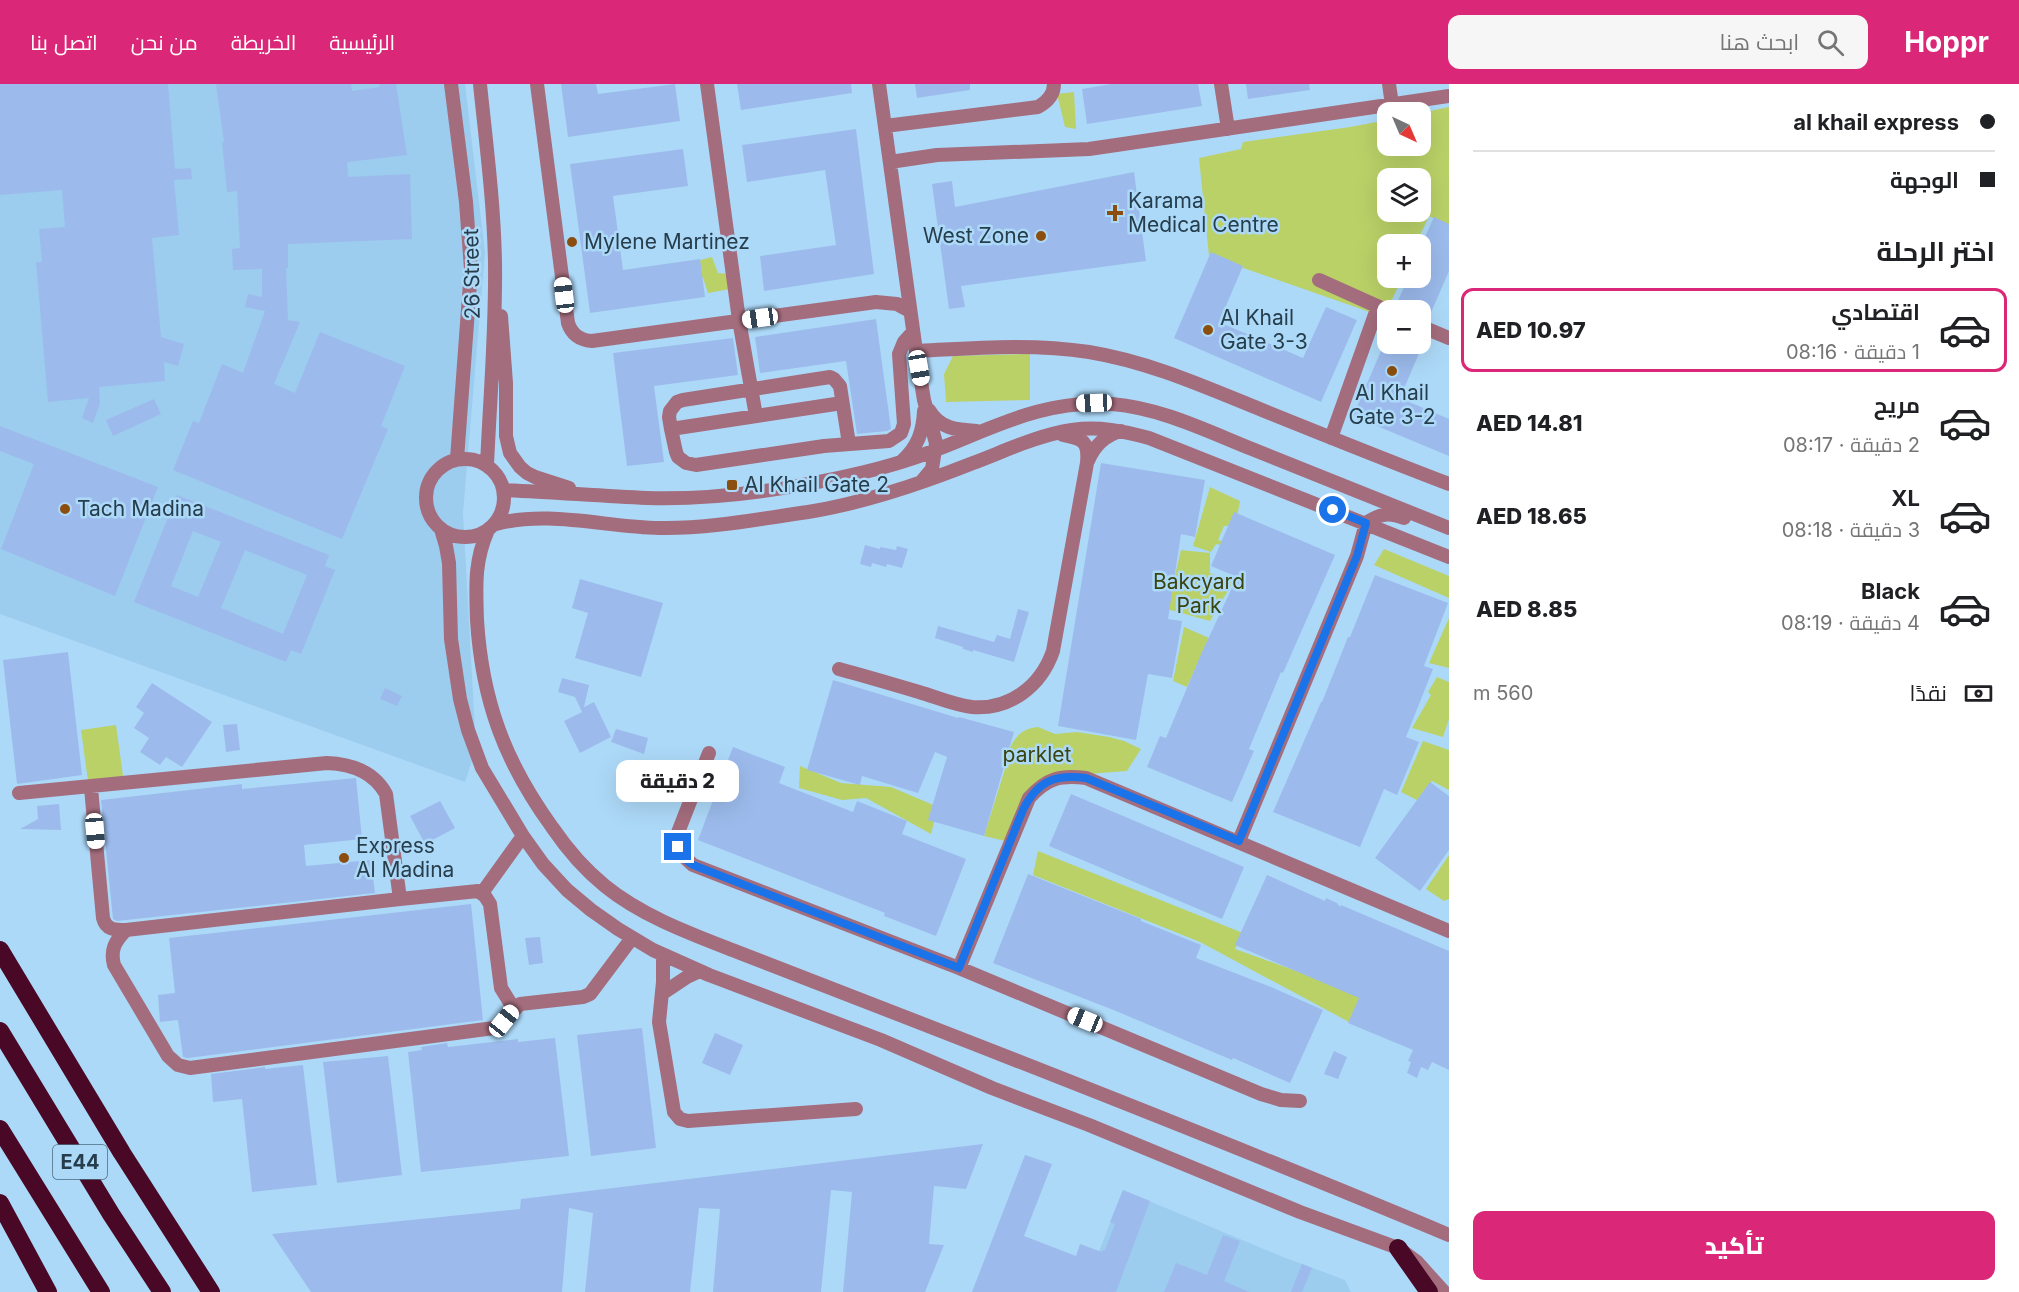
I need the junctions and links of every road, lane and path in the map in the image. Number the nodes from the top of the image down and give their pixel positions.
1 (451, 84) edge
2 (480, 84) edge
3 (537, 84) edge
4 (707, 84) edge
5 (879, 84) edge
6 (1054, 84) edge
7 (1221, 84) edge
8 (1389, 84) edge
9 (1449, 96) edge
10 (1392, 102) edge
11 (1411, 102) edge
12 (1377, 107) edge
13 (885, 126) junction
14 (1228, 129) junction
15 (890, 162) junction
16 (1319, 280) dead end
17 (495, 289) junction
18 (1377, 306) edge
19 (910, 311) junction
20 (739, 320) junction
21 (1377, 324) edge
22 (1431, 331) edge
23 (913, 332) junction
24 (1449, 338) edge
25 (916, 351) junction
26 (751, 390) junction
27 (924, 400) junction
28 (842, 403) junction
29 (756, 416) junction
30 (671, 429) junction
31 (982, 431) junction
32 (1122, 431) junction
33 (1056, 433) junction
34 (1330, 438) junction
35 (849, 444) junction
36 (936, 450) junction
37 (457, 459) junction
38 (901, 462) junction
39 (1087, 463) junction
40 (487, 465) junction
41 (919, 483) junction
42 (1449, 484) edge
43 (504, 490) junction
44 (588, 494) junction
45 (1366, 523) junction
46 (1445, 526) edge
47 (492, 527) junction
48 (441, 529) junction
49 (1386, 532) junction
50 (1357, 556) junction
51 (1449, 557) edge
52 (839, 669) dead end
53 (709, 753) dead end
54 (91, 788) junction
55 (19, 794) dead end
56 (523, 836) junction
57 (1239, 841) junction
58 (482, 893) junction
59 (400, 898) junction
60 (126, 930) junction
61 (1449, 931) edge
62 (632, 938) junction
63 (0, 950) edge
64 (663, 955) junction
65 (959, 968) junction
66 (700, 971) junction
67 (663, 993) junction
68 (514, 1009) junction
69 (0, 1031) edge
70 (1300, 1101) dead end
71 (856, 1109) dead end
72 (0, 1129) edge
73 (0, 1203) edge
74 (1449, 1235) edge
75 (1398, 1248) junction
76 (48, 1292) edge
77 (101, 1292) edge
78 (162, 1292) edge
79 (212, 1292) edge
80 (1429, 1292) edge
81 (1444, 1292) edge

1 - 37 street, 26 Street
2 - 17 street, 26 Street
3 - 20 street
4 - 20 street
5 - 13 street
6 - 13 street
7 - 14 street
8 - 10 street
9 - 11 street
12 - 14 street
13 - 15 street
14 - 15 street
15 - 19 street
16 - 18 street
17 - 40 street, 26 Street
17 - 44 street
19 - 20 street
19 - 23 street
20 - 26 street
21 - 34 street
22 - 24 street
23 - 25 street
23 - 35 street
25 - 27 street
25 - 34 street
26 - 28 street
26 - 29 street
26 - 30 street
27 - 31 street
27 - 36 street
27 - 38 street
28 - 29 street
28 - 35 street
29 - 30 street
30 - 35 street
31 - 36 street
31 - 46 street
32 - 33 street
32 - 39 street
32 - 45 street
33 - 39 street
33 - 41 street
34 - 42 street
36 - 38 street
36 - 41 street
37 - 40 street
37 - 48 street
38 - 44 street
39 - 52 street
40 - 43 street
41 - 47 street
43 - 44 street
43 - 47 street
45 - 46 street
45 - 49 street
45 - 50 street
47 - 48 street
47 - 74 street
48 - 56 street
49 - 50 street
49 - 51 street
50 - 57 street
53 - 65 street
54 - 55 street
54 - 59 street
54 - 60 street
56 - 58 street
56 - 62 street
57 - 61 street
57 - 65 street
58 - 59 street
58 - 68 street
59 - 60 street
60 - 68 street
62 - 64 street
62 - 68 street
63 - 79 highway
64 - 66 street
64 - 67 street
65 - 70 street
66 - 67 street
66 - 75 street
67 - 71 street
69 - 78 highway, E44
72 - 77 highway, E44
73 - 76 highway
75 - 80 highway
75 - 81 street

